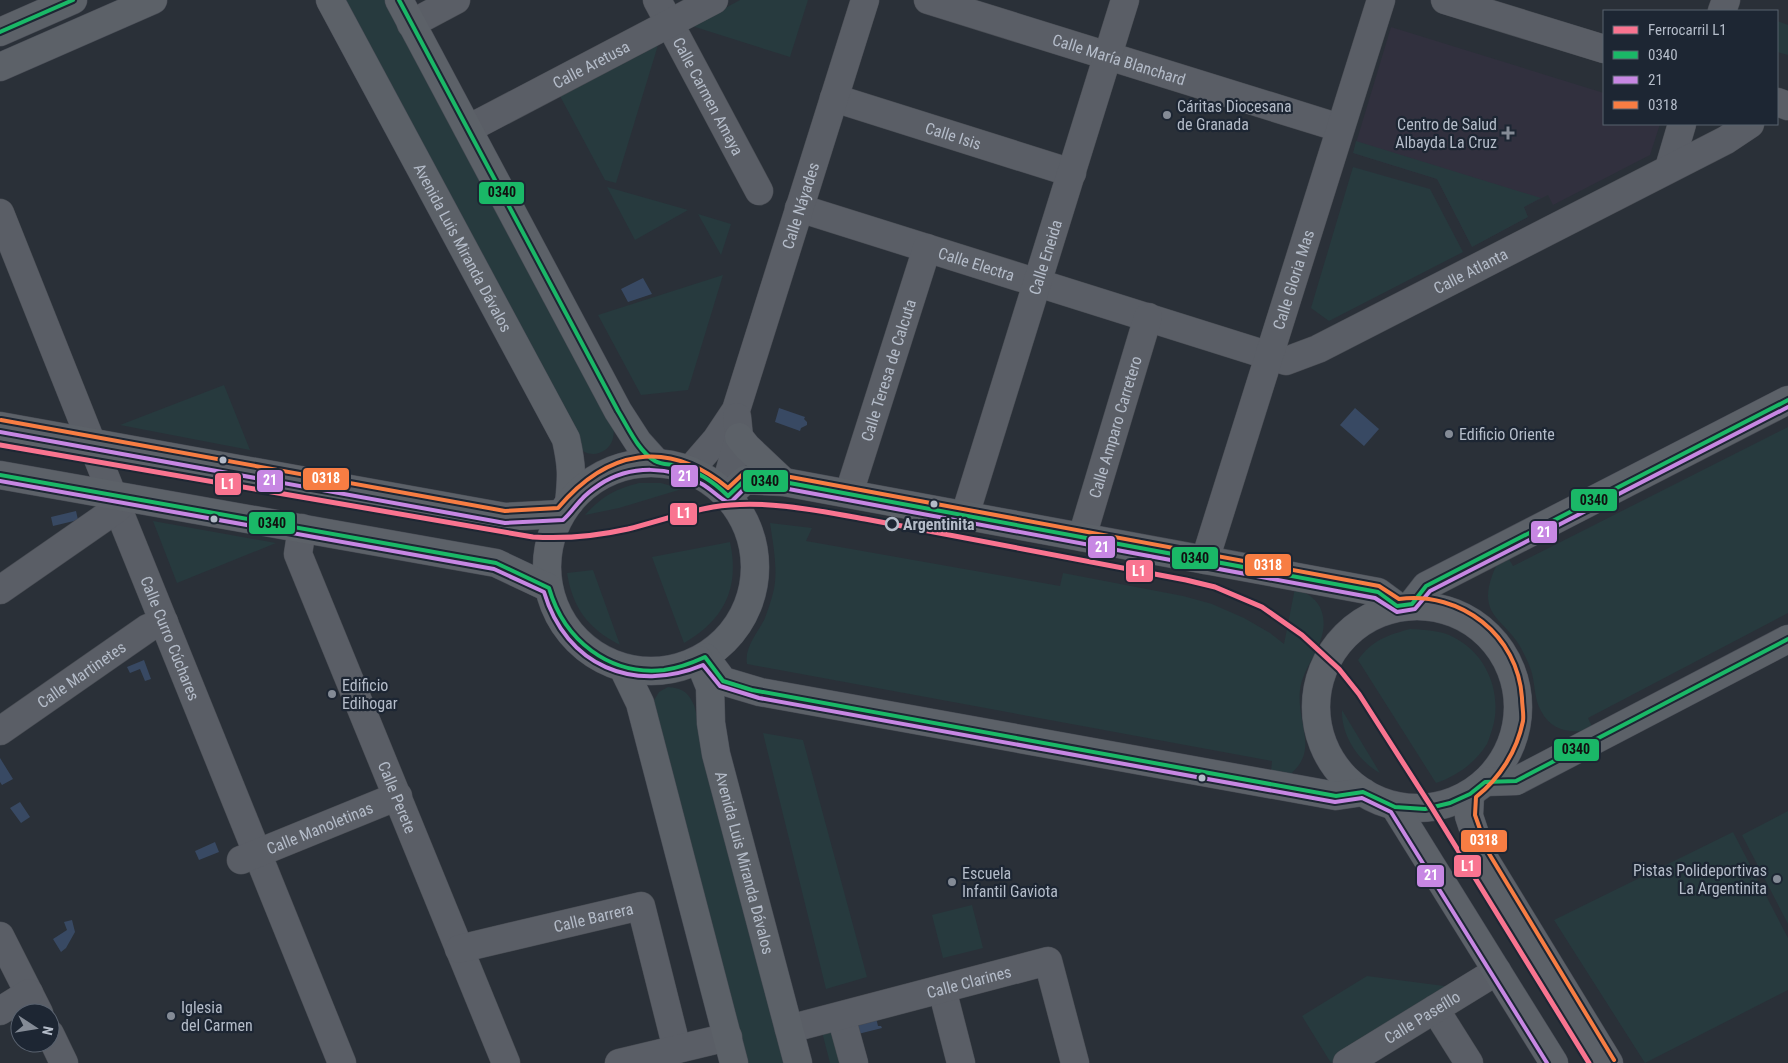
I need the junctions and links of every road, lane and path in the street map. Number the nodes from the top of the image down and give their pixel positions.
1 (73, 0) edge
2 (154, 0) edge
3 (330, 0) edge
4 (399, 0) edge
5 (456, 0) edge
6 (714, 0) edge
7 (865, 0) edge
8 (928, 0) edge
9 (1125, 0) edge
10 (1381, 0) edge
11 (1445, 0) edge
12 (663, 12) edge
13 (411, 24) junction
14 (0, 32) edge
15 (1603, 49) edge
16 (1108, 56) junction
17 (0, 67) edge
18 (834, 98) junction
19 (1682, 125) edge
20 (1748, 125) edge
21 (1340, 128) junction
22 (468, 129) junction
23 (1669, 168) junction
24 (1072, 173) junction
25 (759, 192) dead end
26 (799, 208) junction
27 (0, 213) edge
28 (927, 248) junction
29 (1038, 283) junction
30 (1148, 318) junction
31 (1269, 355) junction
32 (1788, 400) edge
33 (736, 410) junction
34 (0, 426) edge
35 (739, 437) junction
36 (91, 443) junction
37 (656, 462) junction
38 (690, 470) junction
39 (0, 475) edge
40 (784, 482) junction
41 (726, 494) junction
42 (849, 494) junction
43 (115, 501) junction
44 (565, 509) junction
45 (965, 515) junction
46 (302, 528) junction
47 (1082, 537) junction
48 (1205, 560) junction
49 (549, 588) junction
50 (0, 590) edge
51 (1404, 605) junction
52 (164, 622) junction
53 (1788, 639) edge
54 (702, 659) junction
55 (624, 668) junction
56 (752, 690) junction
57 (711, 723) junction
58 (0, 731) edge
59 (1478, 788) junction
60 (1363, 792) junction
61 (398, 796) junction
62 (1395, 807) junction
63 (249, 857) junction
64 (0, 936) edge
65 (459, 949) junction
66 (1496, 971) junction
67 (942, 989) junction
68 (34, 1003) edge
69 (1435, 1009) junction
70 (842, 1016) junction
71 (789, 1030) junction
72 (728, 1037) junction
73 (677, 1049) junction
74 (342, 1063) edge
75 (506, 1063) edge
76 (619, 1063) edge
77 (734, 1063) edge
78 (798, 1063) edge
79 (854, 1063) edge
80 (961, 1063) edge
81 (1075, 1063) edge
82 (1347, 1063) edge
83 (1468, 1063) edge
84 (1554, 1063) edge
85 (1609, 1063) edge

1 - 14 main road
2 - 17 main road
3 - 44 main road, Avenida Luis Miranda Dávalos
4 - 13 main road
5 - 13 street
6 - 12 street, Calle Aretusa
7 - 18 street, Calle Náyades
8 - 16 street, Calle María Blanchard
9 - 16 street, Calle Eneida
10 - 21 street, Calle Gloria Mas
11 - 15 street
12 - 22 street, Calle Aretusa
12 - 25 street, Calle Carmen Amaya
13 - 22 main road
16 - 21 street, Calle María Blanchard
16 - 24 street, Calle Eneida
18 - 24 street, Calle Isis
18 - 26 street, Calle Náyades
19 - 23 street
20 - 23 street, Calle Atlanta
21 - 31 street, Calle Gloria Mas
22 - 37 main road
23 - 31 street, Calle Atlanta
24 - 29 street, Calle Eneida
26 - 28 street, Calle Electra
26 - 33 street, Calle Náyades
27 - 36 street, Calle Curro Cúchares
28 - 29 street, Calle Electra
28 - 42 street, Calle Teresa de Calcuta
29 - 30 street, Calle Electra
29 - 45 street, Calle Eneida
30 - 31 street, Calle Electra
30 - 47 street, Calle Amparo Carretero
31 - 48 street, Calle Gloria Mas
32 - 51 main road
33 - 35 street, Calle Náyades
33 - 38 street, Calle Náyades
34 - 36 main road
35 - 40 main road
35 - 41 street, Calle Náyades
36 - 43 street, Calle Curro Cúchares
36 - 44 main road
37 - 38 main road
37 - 44 main road
38 - 41 main road
39 - 43 main road
40 - 41 main road
40 - 42 main road
41 - 54 main road
42 - 45 main road
43 - 46 main road
43 - 50 street
43 - 52 street, Calle Curro Cúchares
44 - 49 main road
45 - 47 main road
46 - 49 main road
46 - 61 street, Calle Perete
47 - 48 main road
48 - 51 main road
49 - 55 main road
51 - 59 main road
51 - 60 main road
52 - 58 street, Calle Martinetes
52 - 63 street, Calle Curro Cúchares
53 - 59 main road
54 - 55 main road
54 - 56 main road
54 - 57 main road, Avenida Luis Miranda Dávalos
55 - 72 main road
56 - 57 main road
56 - 60 main road
57 - 71 main road, Avenida Luis Miranda Dávalos
59 - 62 main road
59 - 85 main road
60 - 62 main road
61 - 63 street, Calle Manoletinas
61 - 65 street, Calle Perete
62 - 66 main road
63 - 74 street, Calle Curro Cúchares
64 - 68 street
65 - 73 street, Calle Barrera
65 - 75 street, Calle Perete
66 - 69 street, Calle Paseíllo
66 - 84 main road
67 - 70 street, Calle Clarines
67 - 80 street
67 - 81 street, Calle Clarines
69 - 82 street, Calle Paseíllo
69 - 83 street
70 - 71 street, Calle Clarines
70 - 79 street
71 - 78 main road, Avenida Luis Miranda Dávalos
72 - 73 street
72 - 77 main road
73 - 76 street

